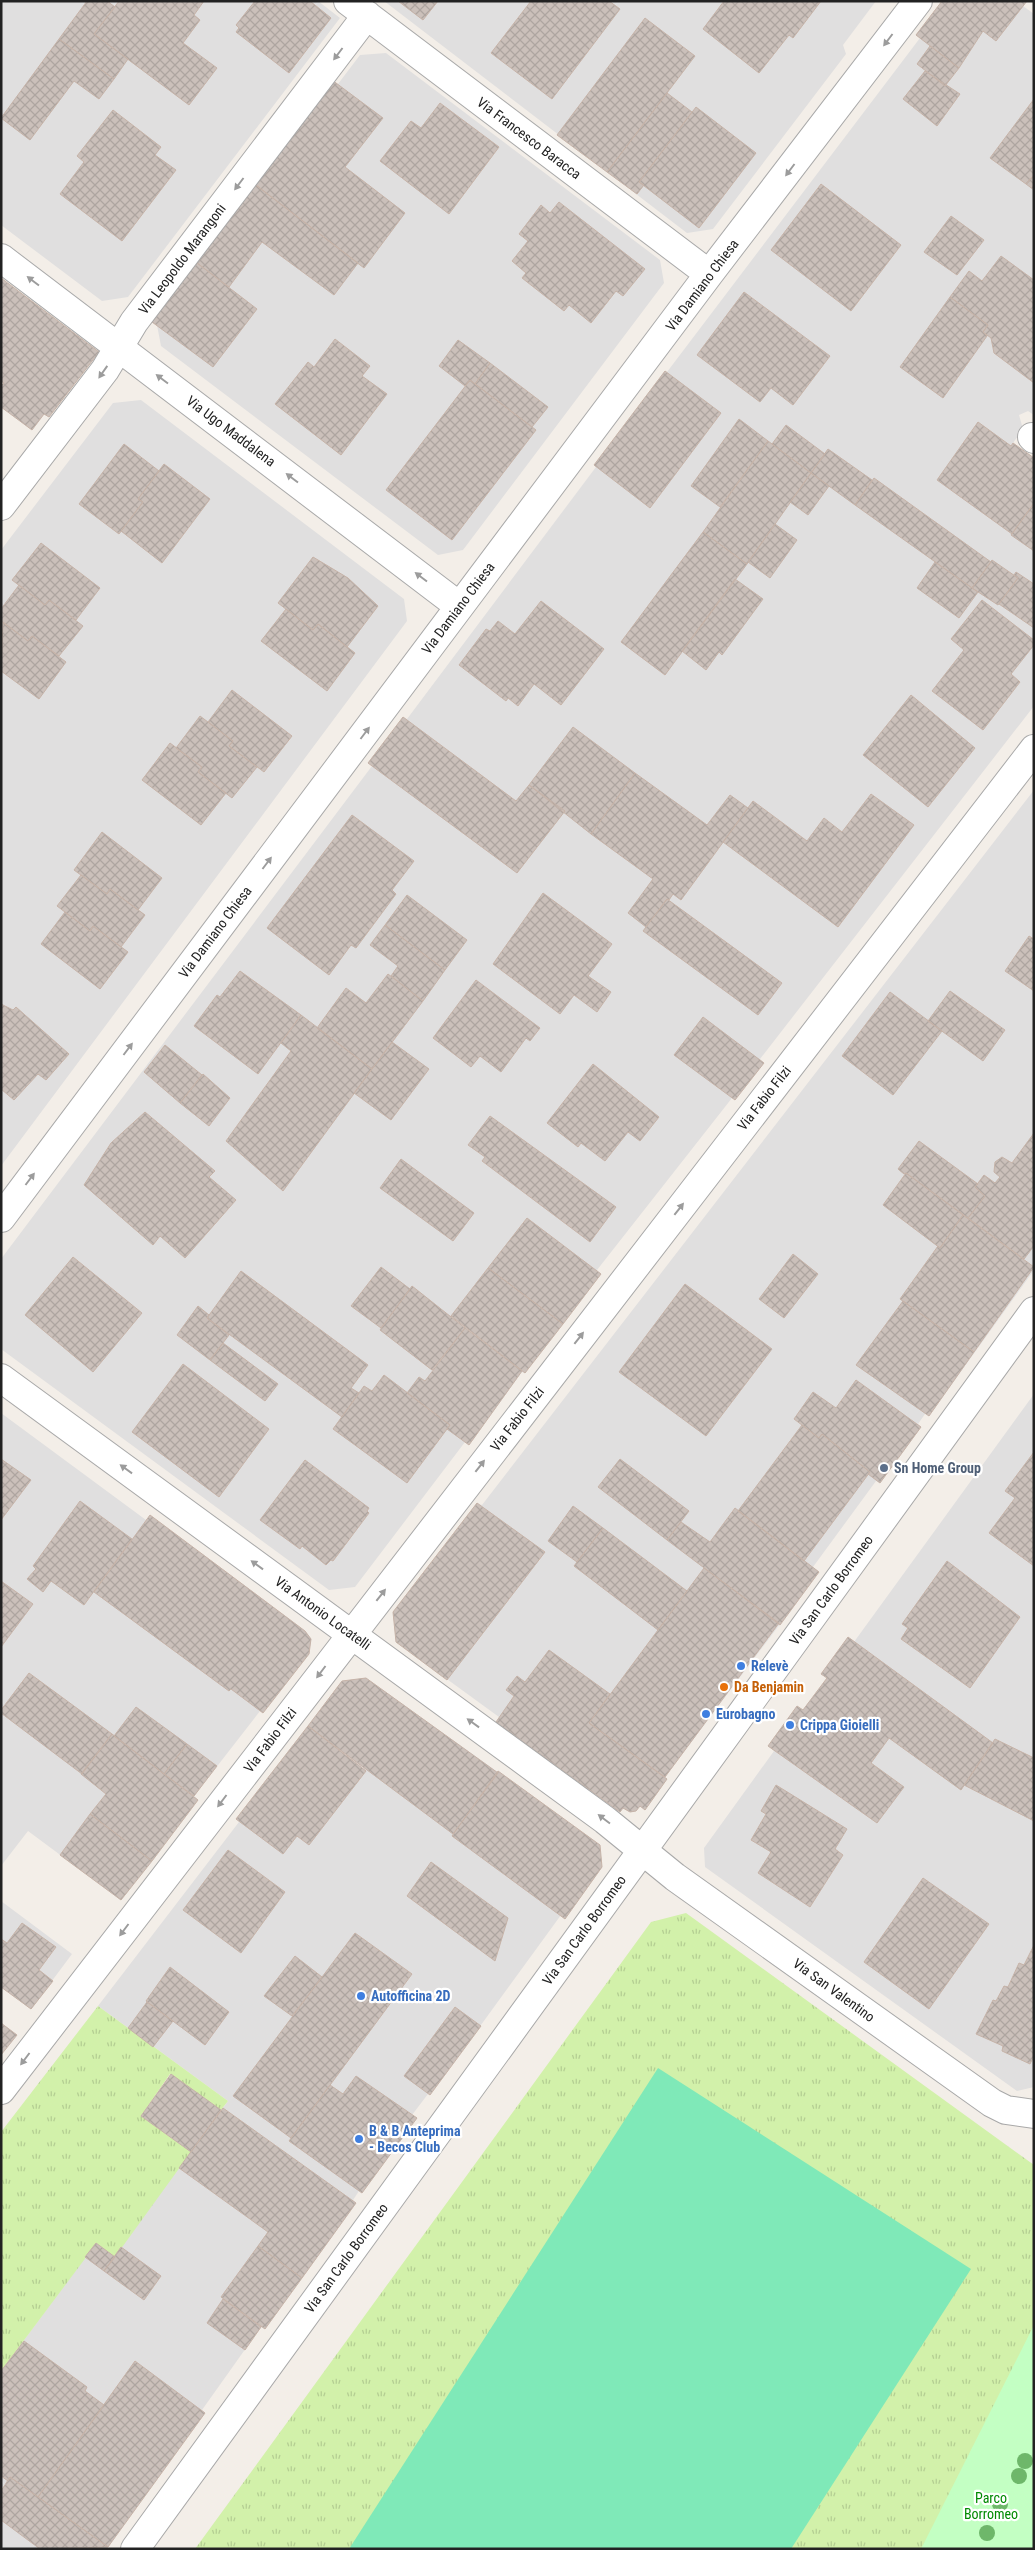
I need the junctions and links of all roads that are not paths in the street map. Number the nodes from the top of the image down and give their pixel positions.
1 (918, 1) edge
2 (358, 8) edge
3 (1, 258) edge
4 (709, 274) junction
5 (119, 346) junction
6 (1, 506) edge
7 (459, 606) junction
8 (1034, 749) edge
9 (1, 1218) edge
10 (1034, 1312) edge
11 (1, 1378) edge
12 (351, 1634) junction
13 (642, 1850) junction
14 (1, 2090) edge
15 (1034, 2114) edge
16 (135, 2549) edge

1 -> 4 street, Via Damiano Chiesa
2 - 4 street, Via Francesco Baracca
2 -> 5 street, Via Leopoldo Marangoni
5 -> 3 street, Via Ugo Maddalena
4 - 7 street, Via Damiano Chiesa
5 -> 6 street, Via Leopoldo Marangoni
7 -> 5 street, Via Ugo Maddalena
9 -> 7 street, Via Damiano Chiesa
12 -> 8 street, Via Fabio Filzi
10 - 13 street, Via San Carlo Borromeo
12 -> 11 street, Via Antonio Locatelli
13 -> 12 street, Via Antonio Locatelli
12 -> 14 street, Via Fabio Filzi
13 - 15 street, Via San Valentino
13 - 16 street, Via San Carlo Borromeo

